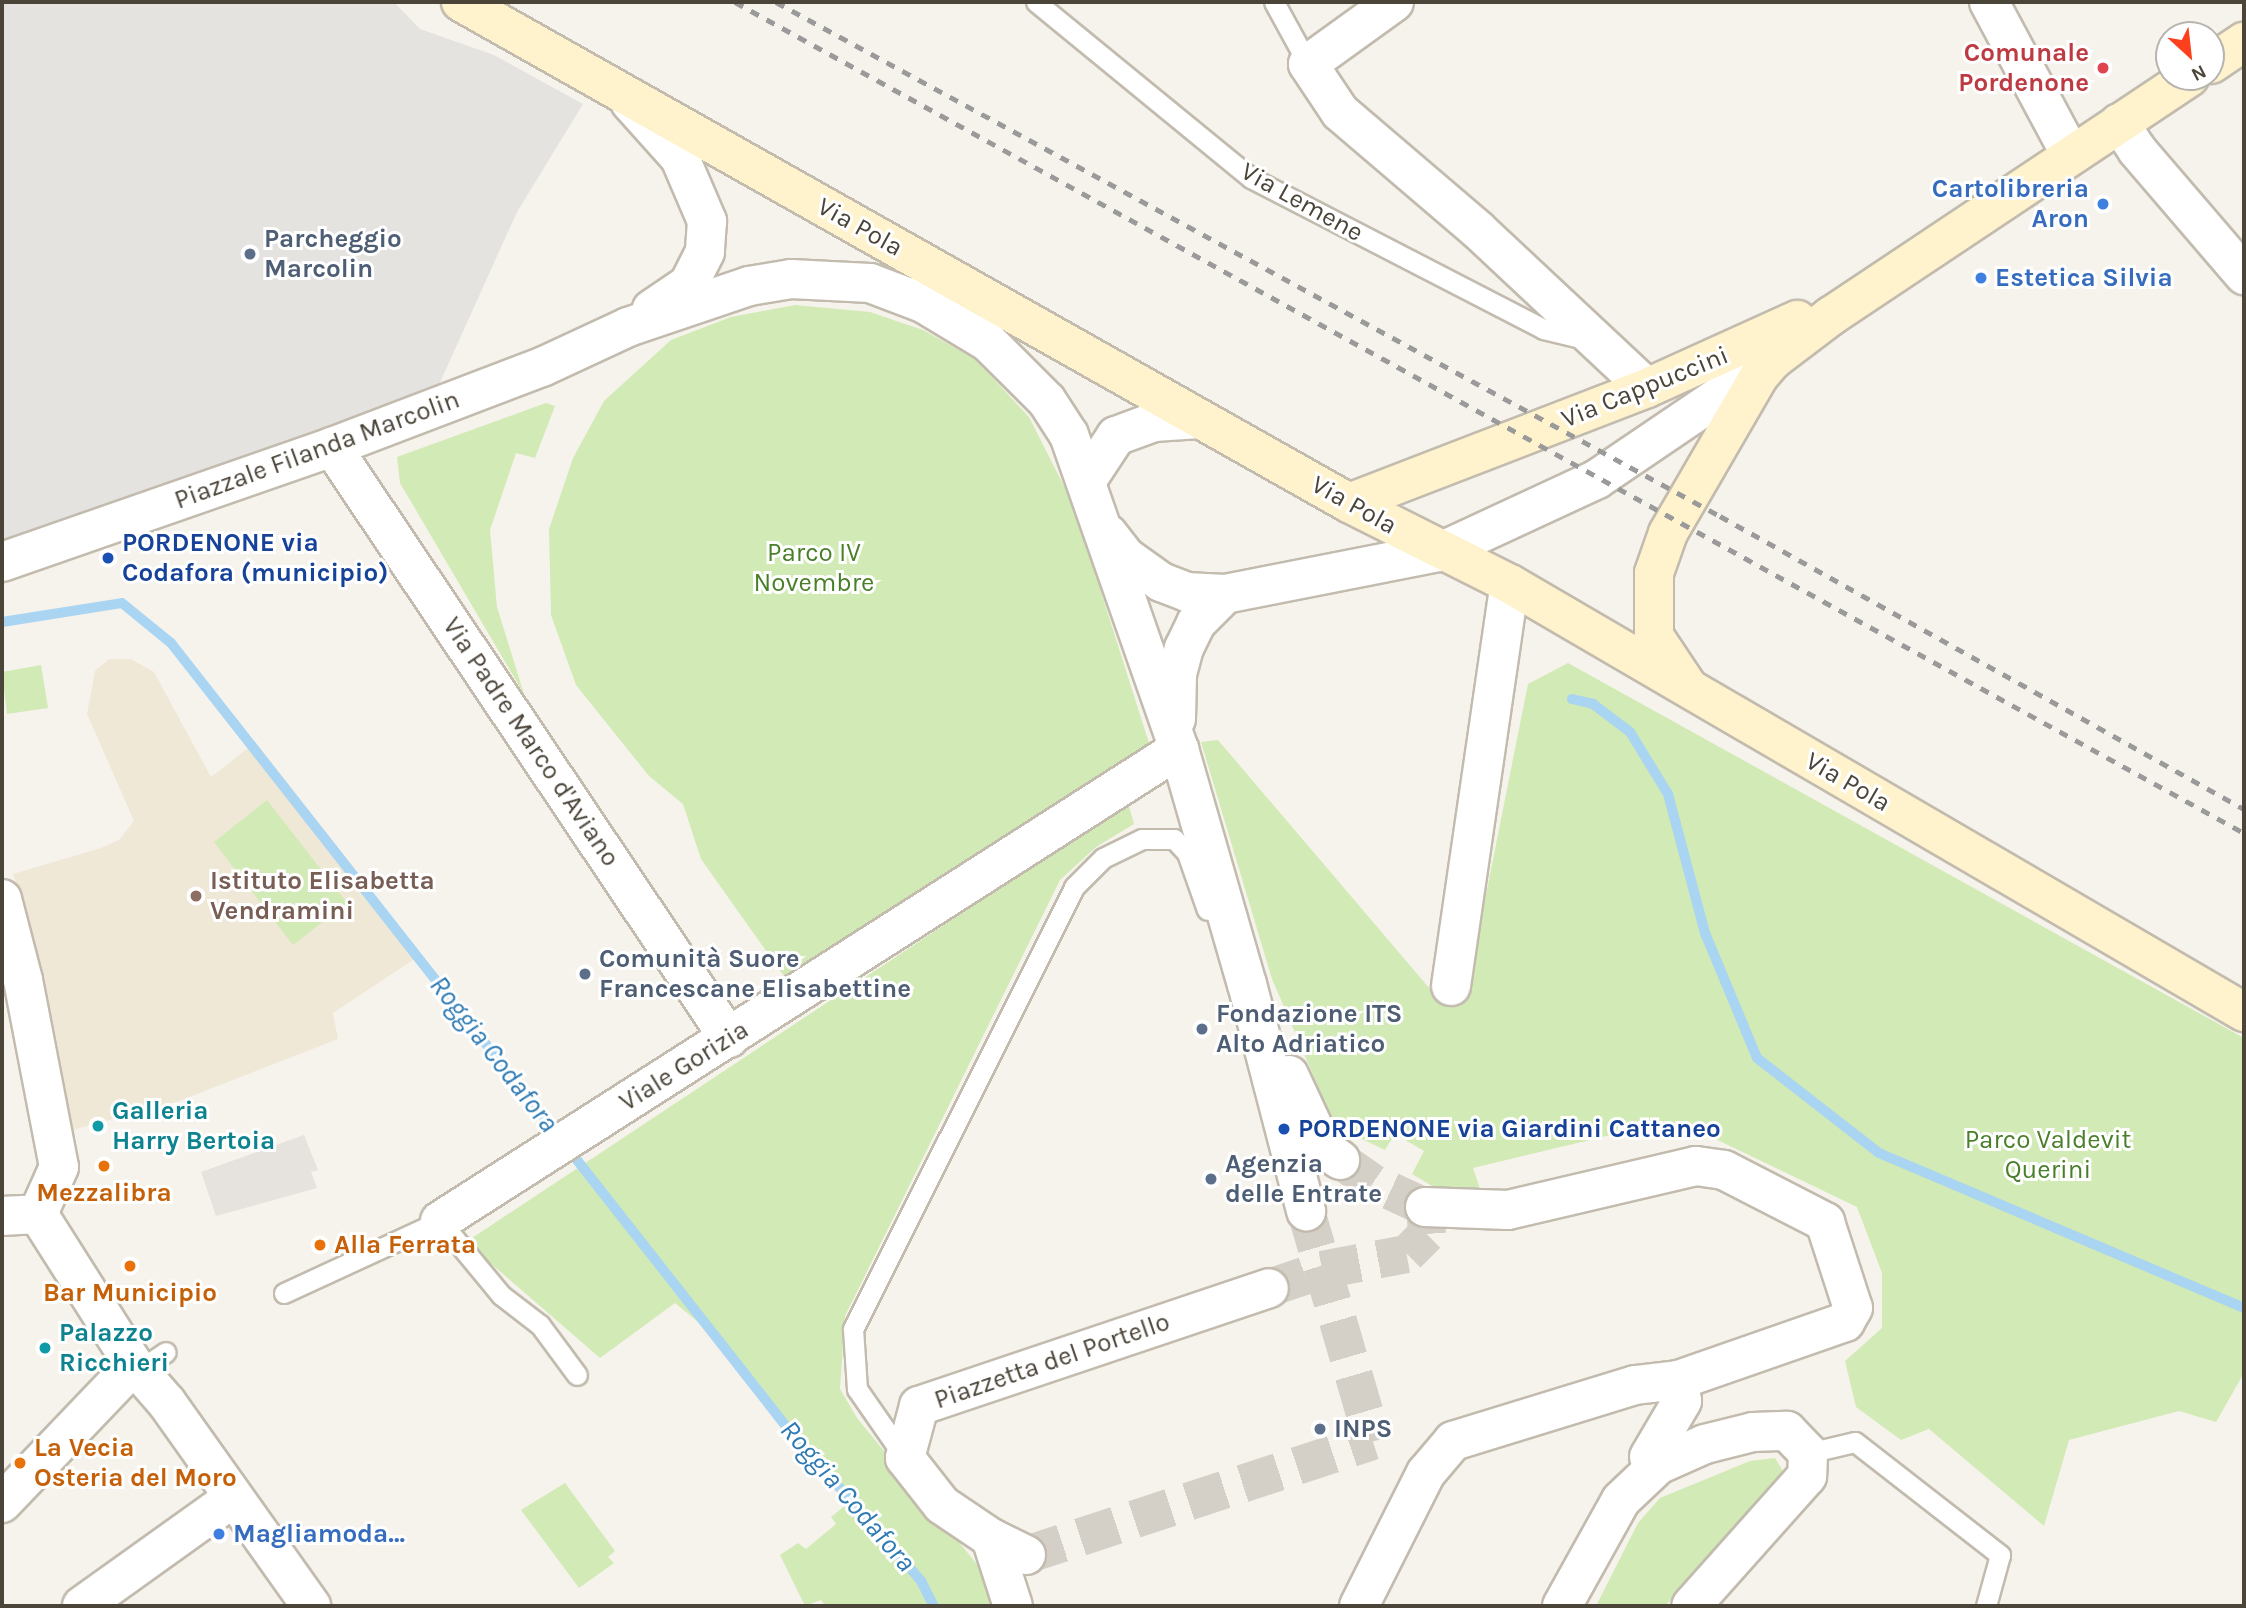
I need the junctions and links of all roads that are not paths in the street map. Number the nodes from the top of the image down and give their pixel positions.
1 (461, 2) edge
2 (1036, 2) edge
3 (1273, 2) edge
4 (1394, 2) edge
5 (1989, 2) edge
6 (2244, 42) edge
7 (2225, 55) edge
8 (1308, 64) junction
9 (2168, 91) edge
10 (621, 93) junction
11 (2119, 122) junction
12 (2070, 153) junction
13 (1931, 247) junction
14 (2244, 275) edge
15 (628, 327) junction
16 (1603, 343) junction
17 (1773, 360) junction
18 (1647, 388) junction
19 (1200, 419) junction
20 (332, 447) junction
21 (1087, 480) junction
22 (1349, 503) junction
23 (1102, 527) junction
24 (1440, 552) junction
25 (2, 562) edge
26 (1510, 583) junction
27 (1225, 593) junction
28 (1689, 689) junction
29 (1179, 749) junction
30 (2, 899) edge
31 (1247, 984) junction
32 (1451, 986) dead end
33 (2244, 1012) edge
34 (729, 1038) junction
35 (1340, 1160) tunnel mouth
36 (1308, 1205) tunnel mouth
37 (1425, 1207) dead end
38 (20, 1215) edge
39 (440, 1222) junction
40 (1269, 1288) tunnel mouth
41 (284, 1293) dead end
42 (146, 1362) junction
43 (577, 1375) dead end
44 (1678, 1380) junction
45 (1808, 1453) junction
46 (1649, 1457) dead end
47 (905, 1458) junction
48 (233, 1498) junction
49 (2, 1503) edge
50 (991, 1538) junction
51 (1026, 1555) tunnel mouth
52 (82, 1606) edge
53 (311, 1606) edge
54 (1013, 1606) edge
55 (1359, 1606) edge
56 (1562, 1606) edge
57 (1691, 1606) edge
58 (1986, 1606) edge

1 - 10 main road, Via Pola
2 - 16 lane, Via Lemene
3 - 8 lane
4 - 8 street
5 - 12 street
6 - 7 main road
8 - 16 street
9 - 11 main road, Via Cappuccini
10 - 15 street, Piazzale Filanda Marcolin
10 - 19 main road, Via Pola
11 - 12 main road, Via Cappuccini
11 - 14 street
12 - 13 main road, Via Cappuccini
13 - 17 main road, Via Cappuccini
13 - 18 main road, Via Cappuccini
15 - 20 street, Piazzale Filanda Marcolin
15 - 21 street, Piazzale Filanda Marcolin
16 - 18 street
17 - 24 street, Via Cappuccini
17 - 28 main road, Via Cappuccini
18 - 22 main road, Via Cappuccini
19 - 21 street
19 - 22 main road, Via Pola
20 - 25 street, Piazzale Filanda Marcolin
20 - 34 street, Via Padre Marco d'Aviano
21 - 23 street, Piazzale Filanda Marcolin
22 - 24 main road, Via Pola
23 - 27 street, Via Cappuccini
23 - 29 street, Piazzale Filanda Marcolin
24 - 26 main road, Via Pola
24 - 27 street, Via Cappuccini
26 - 28 main road, Via Pola
26 - 32 street
27 - 29 street
28 - 33 main road, Via Pola
29 - 31 street
29 - 34 street, Viale Gorizia
30 - 38 street
31 - 35 street
31 - 36 street
31 - 47 lane
34 - 39 street, Viale Gorizia
37 - 44 street
38 - 42 street
39 - 41 lane, Viale Gorizia
39 - 43 lane
40 - 47 street, Piazzetta del Portello
42 - 48 street
42 - 49 street
44 - 46 street
44 - 55 street
45 - 56 street
45 - 57 street
45 - 58 lane
47 - 50 street
48 - 52 street
48 - 53 street
50 - 51 street
50 - 54 street

